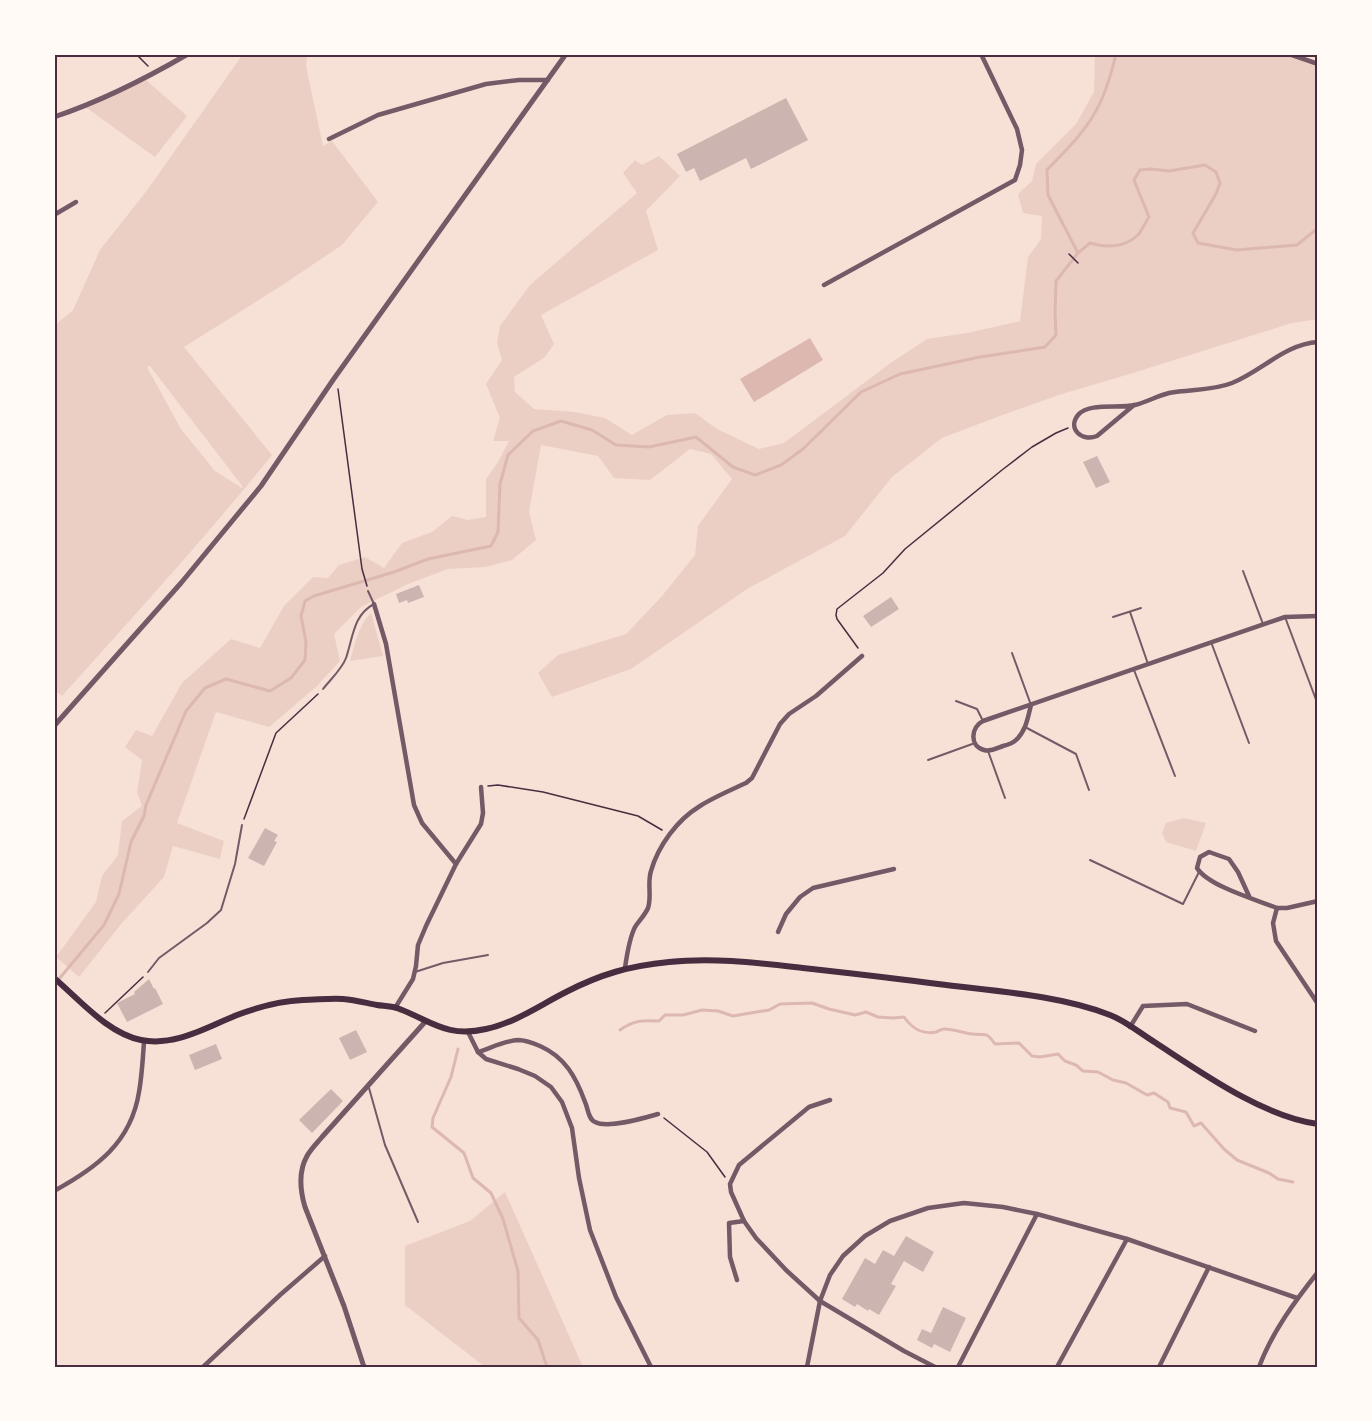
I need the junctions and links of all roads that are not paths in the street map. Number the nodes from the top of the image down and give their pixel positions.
1 (188, 54) edge
2 (566, 54) edge
3 (981, 54) edge
4 (1289, 54) edge
5 (1318, 64) edge
6 (548, 80) junction
7 (54, 117) edge
8 (329, 139) dead end
9 (76, 202) dead end
10 (54, 215) edge
11 (824, 285) dead end
12 (1318, 342) edge
13 (1134, 405) junction
14 (1243, 571) dead end
15 (368, 591) road end
16 (374, 604) junction
17 (1141, 608) dead end
18 (1130, 612) junction
19 (1318, 616) edge
20 (1113, 617) dead end
21 (1285, 617) junction
22 (1263, 624) junction
23 (1211, 642) junction
24 (1012, 653) dead end
25 (862, 656) road end
26 (1148, 664) junction
27 (1133, 669) junction
28 (323, 689) road end
29 (956, 701) dead end
30 (1031, 705) junction
31 (1318, 705) edge
32 (983, 721) junction
33 (54, 726) edge
34 (1025, 727) junction
35 (975, 743) junction
36 (1249, 743) dead end
37 (988, 751) junction
38 (928, 760) dead end
39 (1175, 776) dead end
40 (481, 787) road end
41 (1089, 790) dead end
42 (1005, 798) dead end
43 (242, 825) road end
44 (1090, 860) dead end
45 (456, 864) junction
46 (894, 869) dead end
47 (1199, 872) junction
48 (1249, 896) junction
49 (1318, 901) edge
50 (1277, 908) junction
51 (778, 932) dead end
52 (488, 955) dead end
53 (625, 968) junction
54 (148, 972) road end
55 (415, 972) junction
56 (54, 978) edge
57 (1318, 1004) edge
58 (395, 1008) junction
59 (425, 1022) junction
60 (1130, 1027) junction
61 (1255, 1031) dead end
62 (468, 1032) junction
63 (144, 1041) junction
64 (478, 1052) junction
65 (368, 1085) junction
66 (830, 1100) dead end
67 (658, 1114) road end
68 (1318, 1124) edge
69 (54, 1191) edge
70 (1037, 1214) junction
71 (744, 1221) junction
72 (418, 1222) dead end
73 (1127, 1239) junction
74 (325, 1256) junction
75 (1209, 1267) junction
76 (1318, 1272) edge
77 (737, 1280) dead end
78 (1297, 1298) junction
79 (820, 1301) junction
80 (203, 1367) edge
81 (364, 1367) edge
82 (651, 1367) edge
83 (807, 1367) edge
84 (935, 1367) edge
85 (958, 1367) edge
86 (1057, 1367) edge
87 (1159, 1367) edge
88 (1260, 1367) edge

1 - 7 street
2 - 6 street
3 - 11 street
4 - 5 street
6 - 8 street
6 - 33 street
9 - 10 street
12 - 13 street
13 - 13 street
14 - 22 lane
15 - 16 lane
16 - 28 lane
16 - 45 street
17 - 18 lane
18 - 20 lane
18 - 26 lane
19 - 21 street
21 - 22 street
21 - 31 lane
22 - 23 street
23 - 26 street
23 - 36 lane
24 - 30 lane
25 - 53 street
26 - 27 street
27 - 30 street
27 - 39 lane
29 - 32 lane
30 - 32 street
30 - 34 street
32 - 35 street
34 - 37 street
34 - 41 lane
35 - 37 street
35 - 38 lane
37 - 42 lane
40 - 45 street
43 - 54 lane
44 - 47 lane
45 - 55 street
46 - 51 street
47 - 48 street
47 - 48 street
48 - 50 street
49 - 50 street
50 - 57 street
52 - 55 lane
53 - 60 main road
53 - 62 main road
55 - 58 street
56 - 63 main road
58 - 59 main road
58 - 63 main road
59 - 62 main road
59 - 65 street
60 - 61 street
60 - 68 main road
62 - 64 street
63 - 69 street
64 - 67 street
64 - 82 street
65 - 72 lane
65 - 74 street
66 - 71 street
70 - 73 street
70 - 79 street
70 - 85 street
71 - 77 street
71 - 79 street
73 - 75 street
73 - 86 street
74 - 80 street
74 - 81 street
75 - 78 street
75 - 87 street
76 - 78 street
78 - 88 street
79 - 83 street
79 - 84 street

